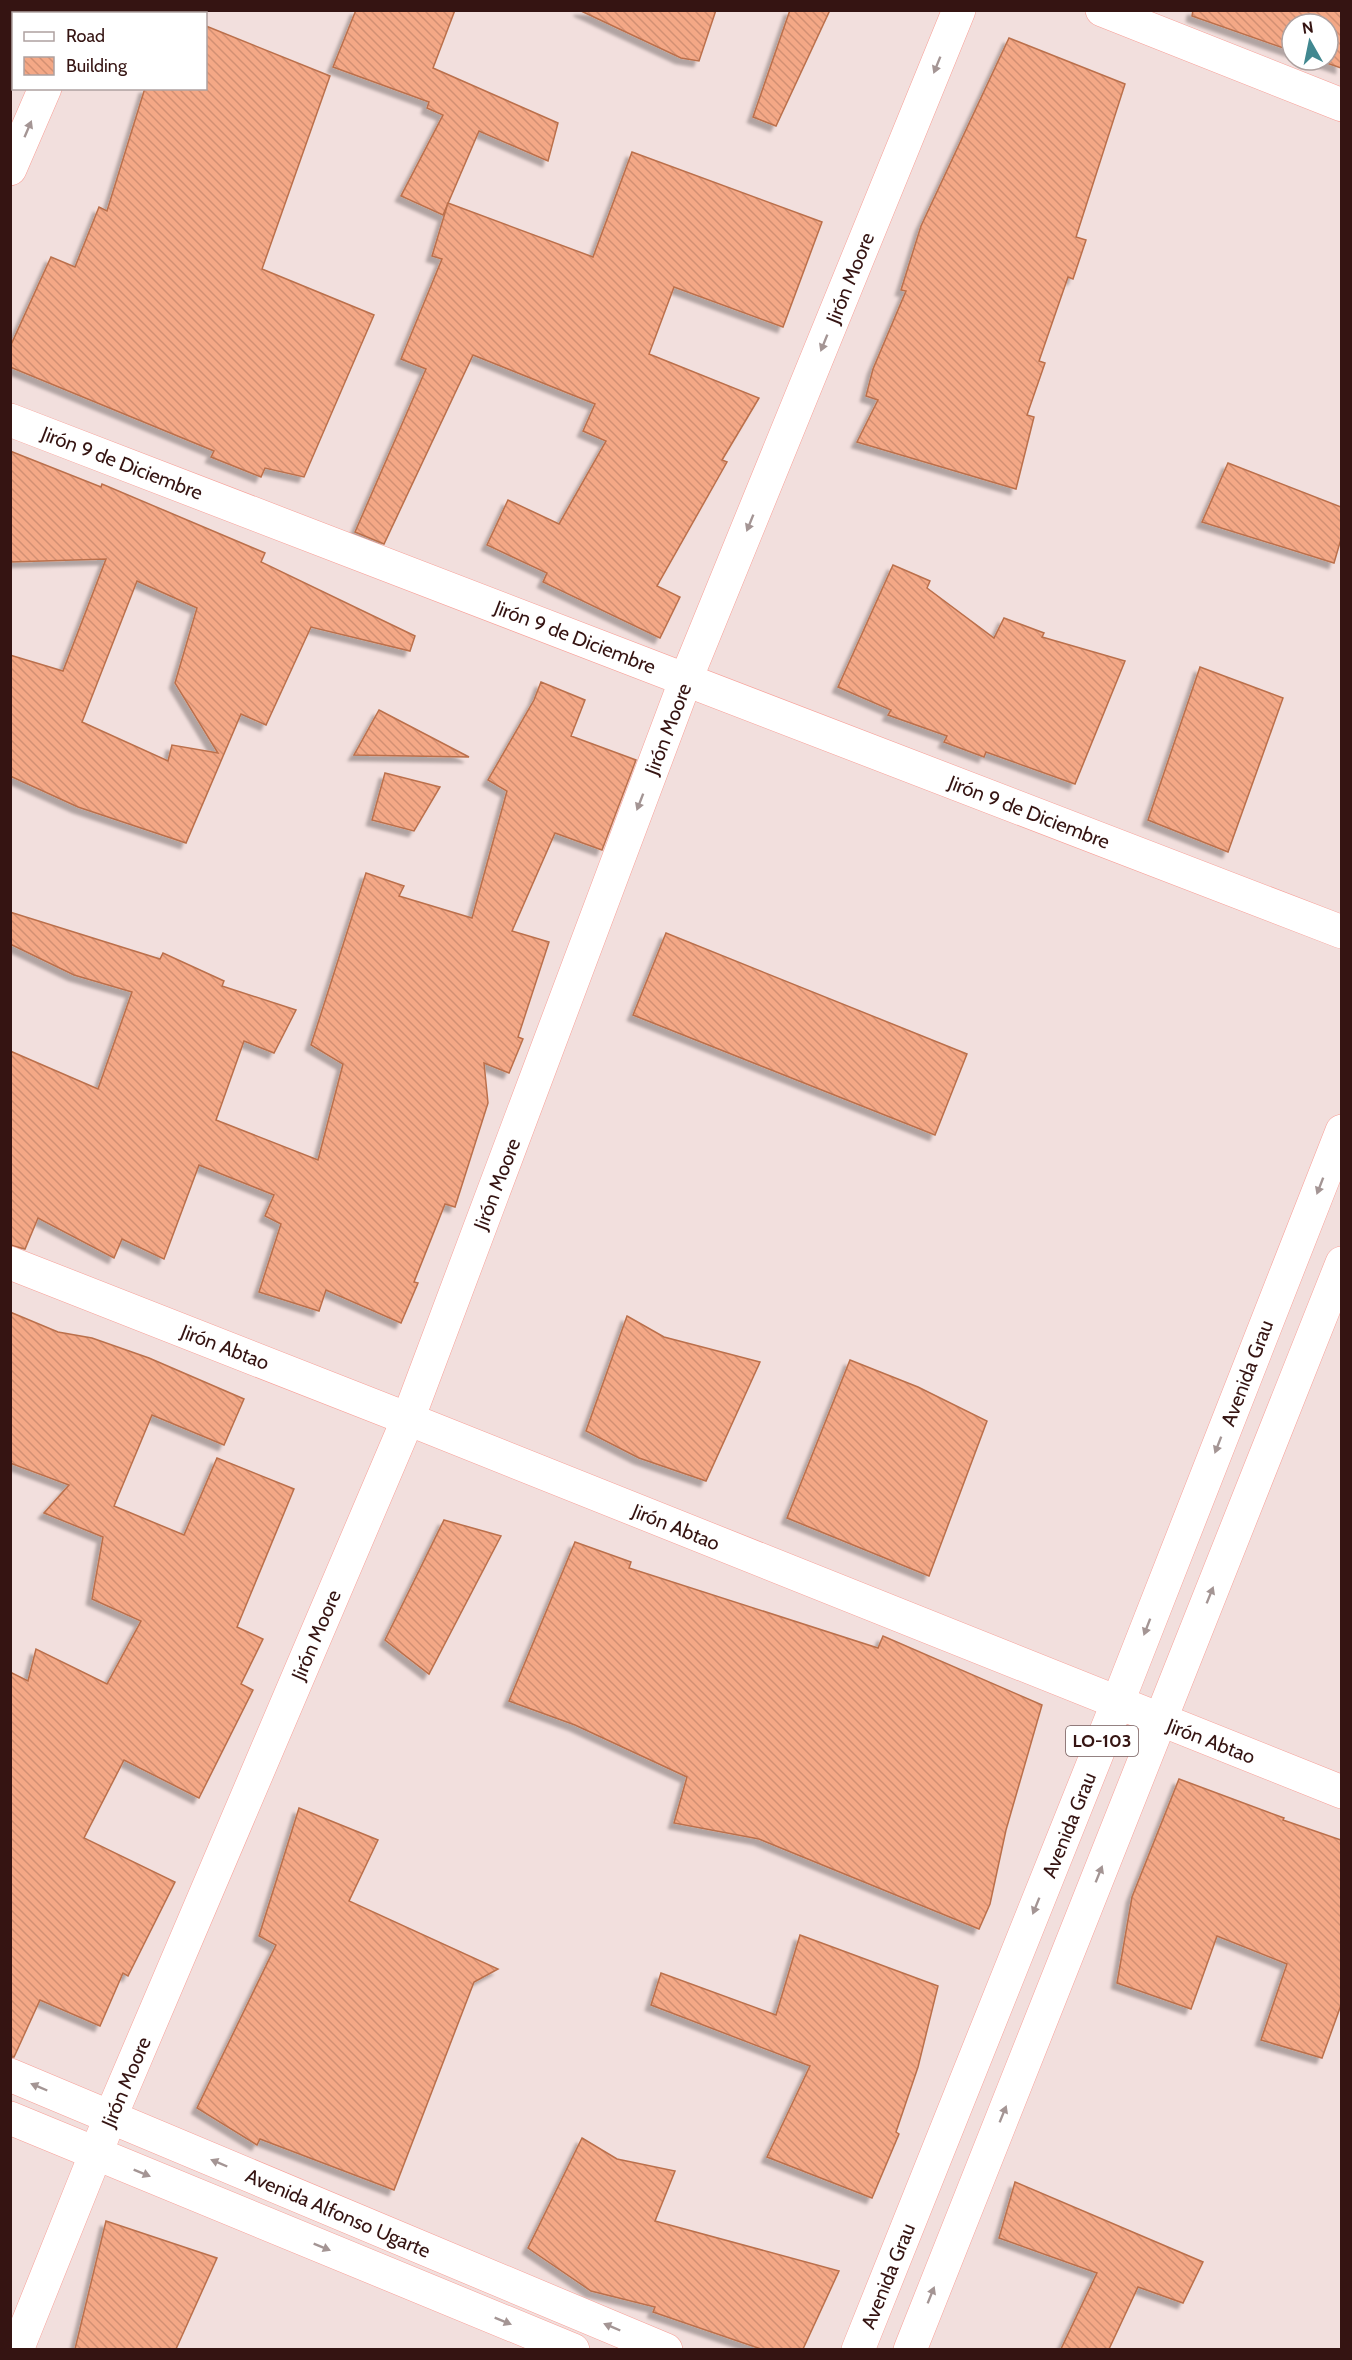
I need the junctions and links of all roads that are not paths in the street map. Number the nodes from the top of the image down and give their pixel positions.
1 (959, 10) edge
2 (1102, 10) edge
3 (44, 90) edge
4 (1341, 105) edge
5 (10, 169) edge
6 (10, 420) edge
7 (686, 679) junction
8 (1341, 932) edge
9 (1341, 1131) edge
10 (10, 1263) edge
11 (1341, 1263) edge
12 (408, 1419) junction
13 (1117, 1704) junction
14 (1160, 1721) junction
15 (1341, 1792) edge
16 (10, 2075) edge
17 (10, 2118) edge
18 (110, 2118) junction
19 (96, 2154) junction
20 (17, 2349) edge
21 (573, 2349) edge
22 (666, 2349) edge
23 (858, 2349) edge
24 (910, 2349) edge

1 -> 7 street, Jirón Moore
2 - 4 street
5 -> 3 street
6 - 7 street, Jirón 9 de Diciembre
7 - 8 street, Jirón 9 de Diciembre
7 -> 12 street, Jirón Moore
9 -> 13 street, Avenida Grau / LO-103
10 - 12 street, Jirón Abtao
14 -> 11 street, LO-103
12 - 13 street, Jirón Abtao
12 - 18 street, Jirón Moore
13 - 14 street, Jirón Abtao
13 -> 23 street, Avenida Grau / LO-103
14 - 15 street, Jirón Abtao
24 -> 14 street, LO-103
18 -> 16 street, Avenida Alfonso Ugarte
17 - 19 street, Avenida Alfonso Ugarte
18 - 19 street, Jirón Moore
22 -> 18 street, Avenida Alfonso Ugarte
19 - 20 street, Jirón Moore
19 -> 21 street, Avenida Alfonso Ugarte

